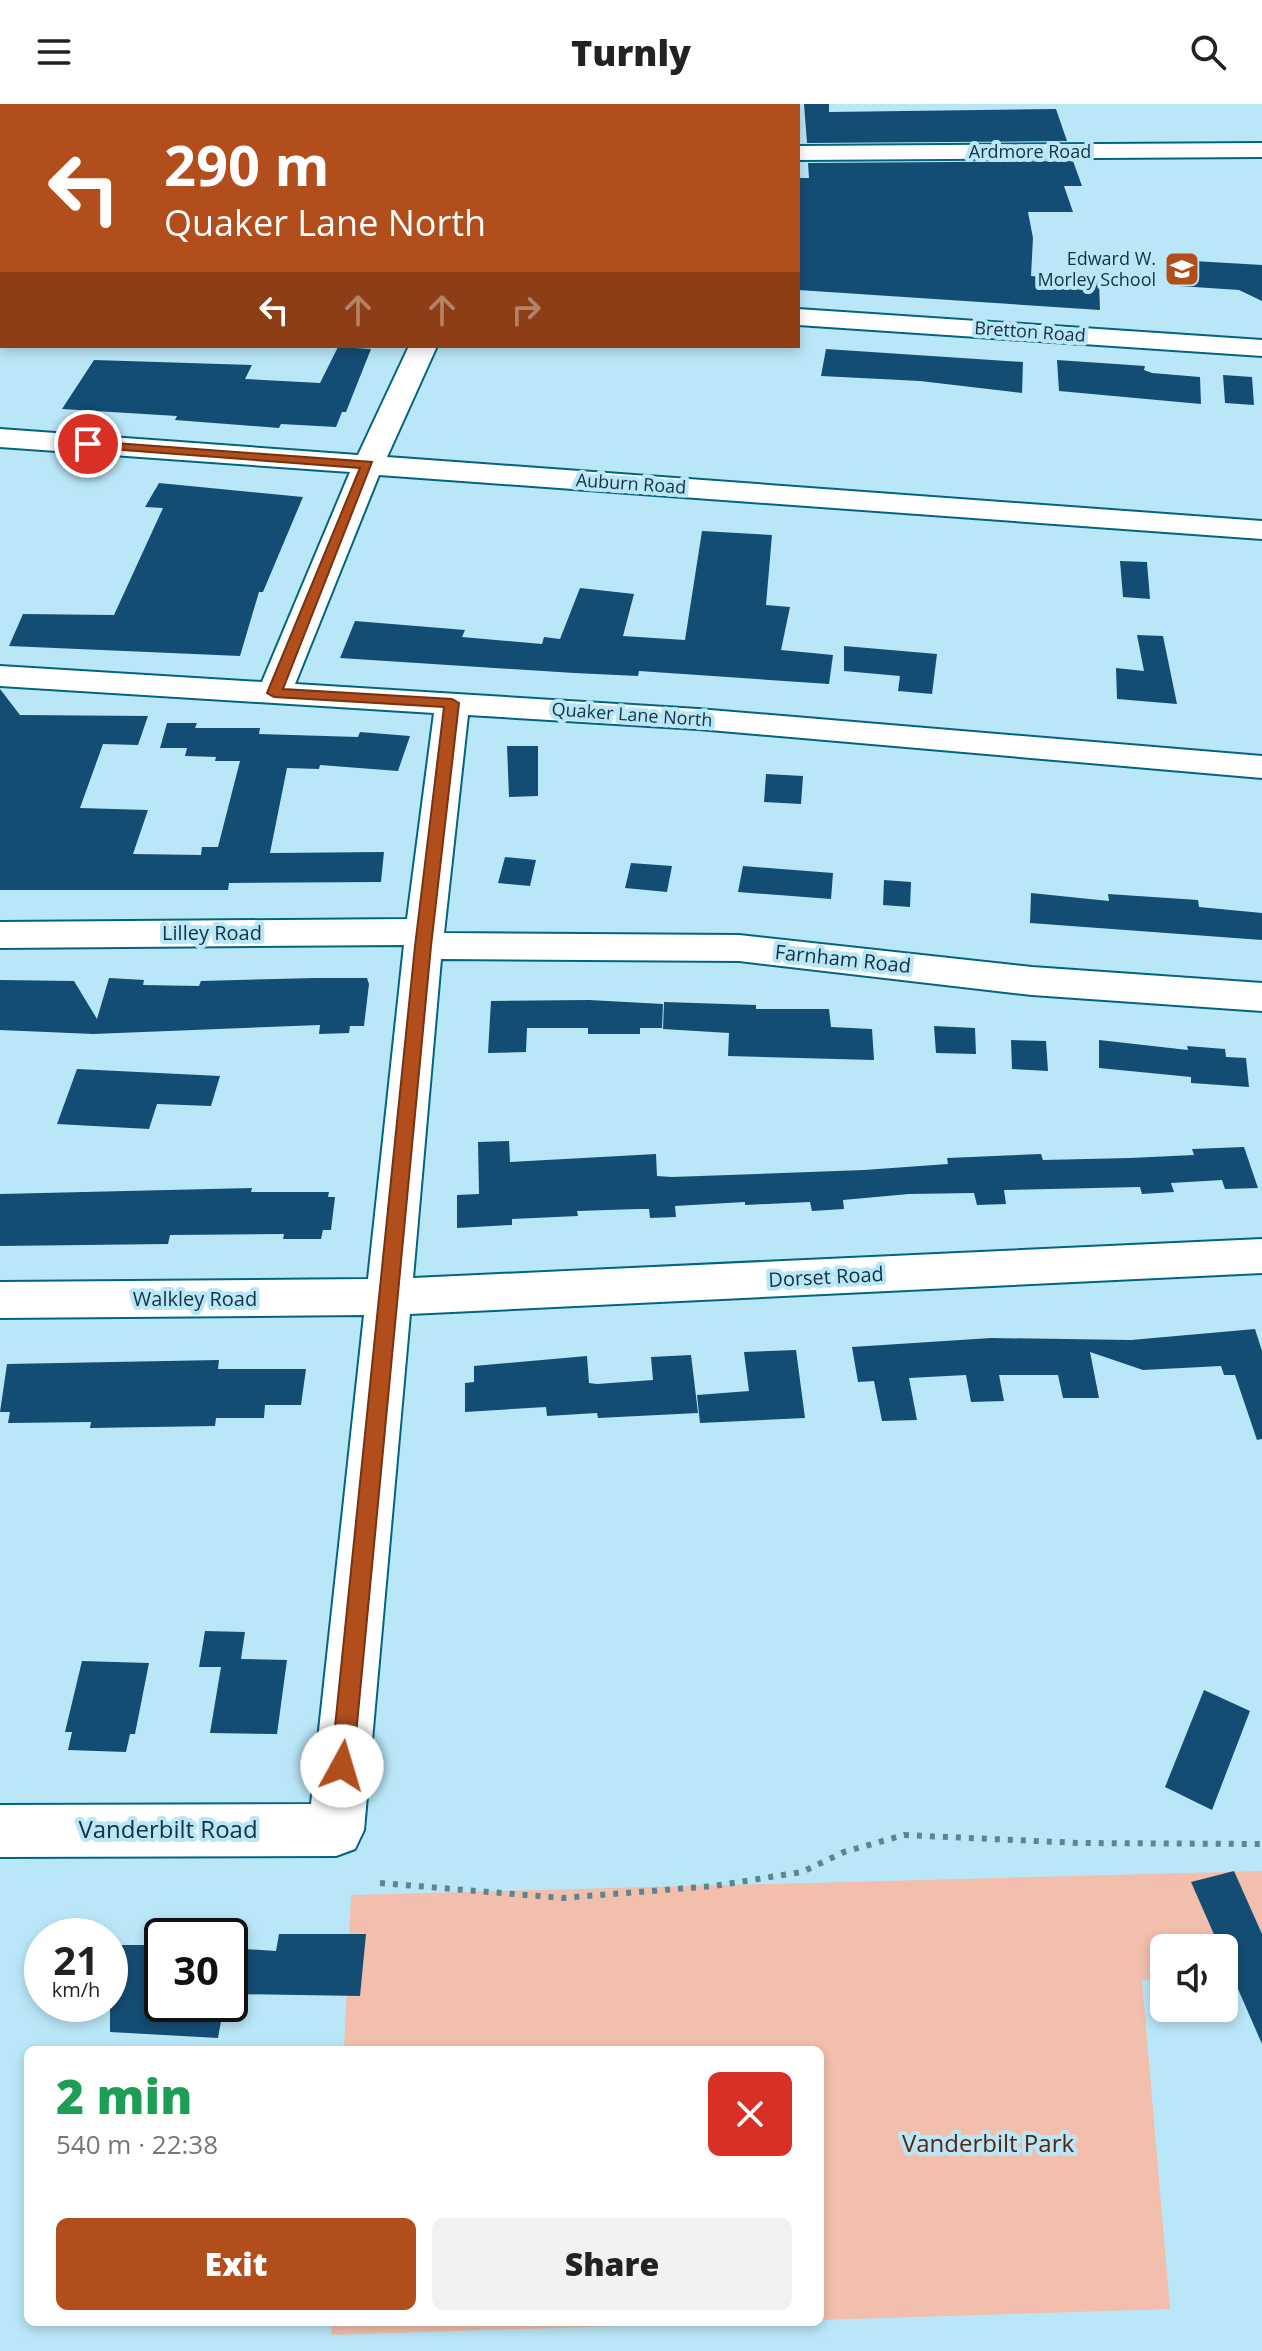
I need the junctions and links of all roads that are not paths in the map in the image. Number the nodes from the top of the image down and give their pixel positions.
1 (1262, 150) edge
2 (800, 153) edge
3 (800, 317) edge
4 (422, 348) edge
5 (1262, 348) edge
6 (0, 438) edge
7 (368, 465) junction
8 (1262, 530) edge
9 (0, 676) edge
10 (274, 693) junction
11 (452, 703) junction
12 (1262, 767) edge
13 (0, 935) edge
14 (424, 939) junction
15 (1262, 997) edge
16 (1262, 1256) edge
17 (390, 1297) junction
18 (0, 1300) edge
19 (0, 1831) edge

1 - 2 street, Ardmore Road
3 - 5 street, Bretton Road
4 - 7 street
6 - 7 street, Auburn Road
7 - 8 street, Auburn Road
7 - 10 street
9 - 10 street, Quaker Lane North
10 - 11 street, Quaker Lane North
11 - 12 street, Quaker Lane North
11 - 14 street
13 - 14 street, Lilley Road
14 - 15 street, Farnham Road
14 - 17 street
16 - 17 street, Dorset Road
17 - 18 street, Walkley Road
17 - 19 street, Vanderbilt Road

